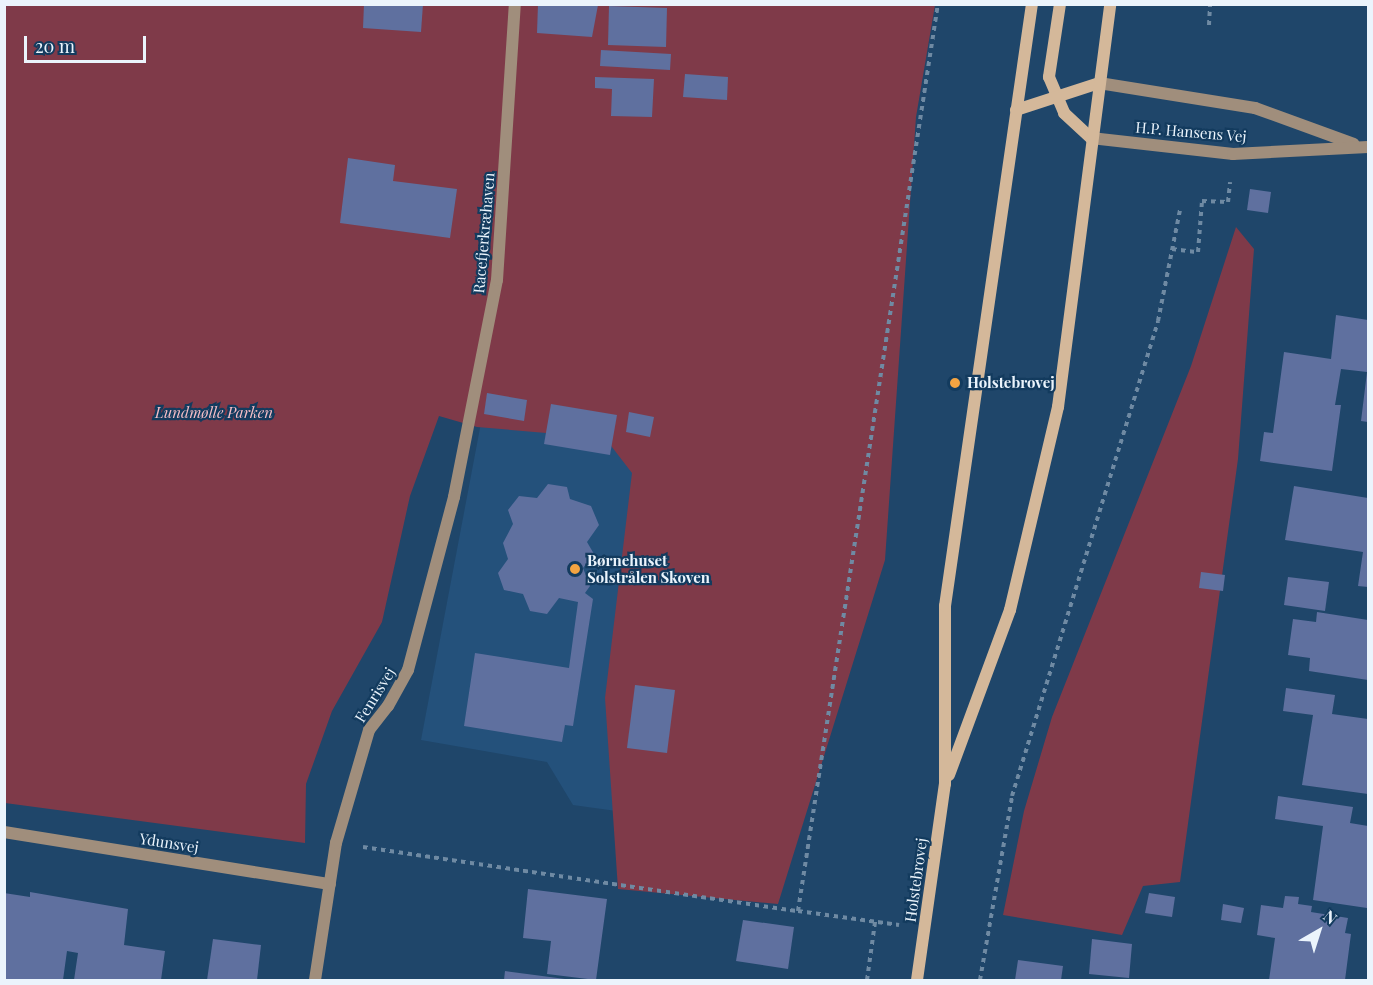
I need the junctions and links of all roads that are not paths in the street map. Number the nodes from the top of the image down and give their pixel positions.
1 (515, 4) edge
2 (1032, 4) edge
3 (1060, 4) edge
4 (1110, 4) edge
5 (1099, 83) junction
6 (1054, 95) junction
7 (1016, 110) junction
8 (1091, 138) junction
9 (1365, 147) edge
10 (454, 497) joint
11 (945, 784) junction
12 (4, 832) edge
13 (330, 884) junction
14 (315, 981) edge
15 (917, 981) edge

1 - 10 street, Racefjerkræhaven
2 - 7 main road, Holstebrovej
3 - 6 main road
4 - 5 main road, Holstebrovej
5 - 6 main road
5 - 8 main road, Holstebrovej
5 - 9 street, H.P. Hansens Vej
6 - 7 main road
6 - 8 main road
7 - 11 main road, Holstebrovej
8 - 9 street, H.P. Hansens Vej
8 - 11 main road, Holstebrovej
10 - 13 street, Fenrisvej
11 - 15 main road, Holstebrovej
12 - 13 street, Ydunsvej
13 - 14 street, Fenrisvej

